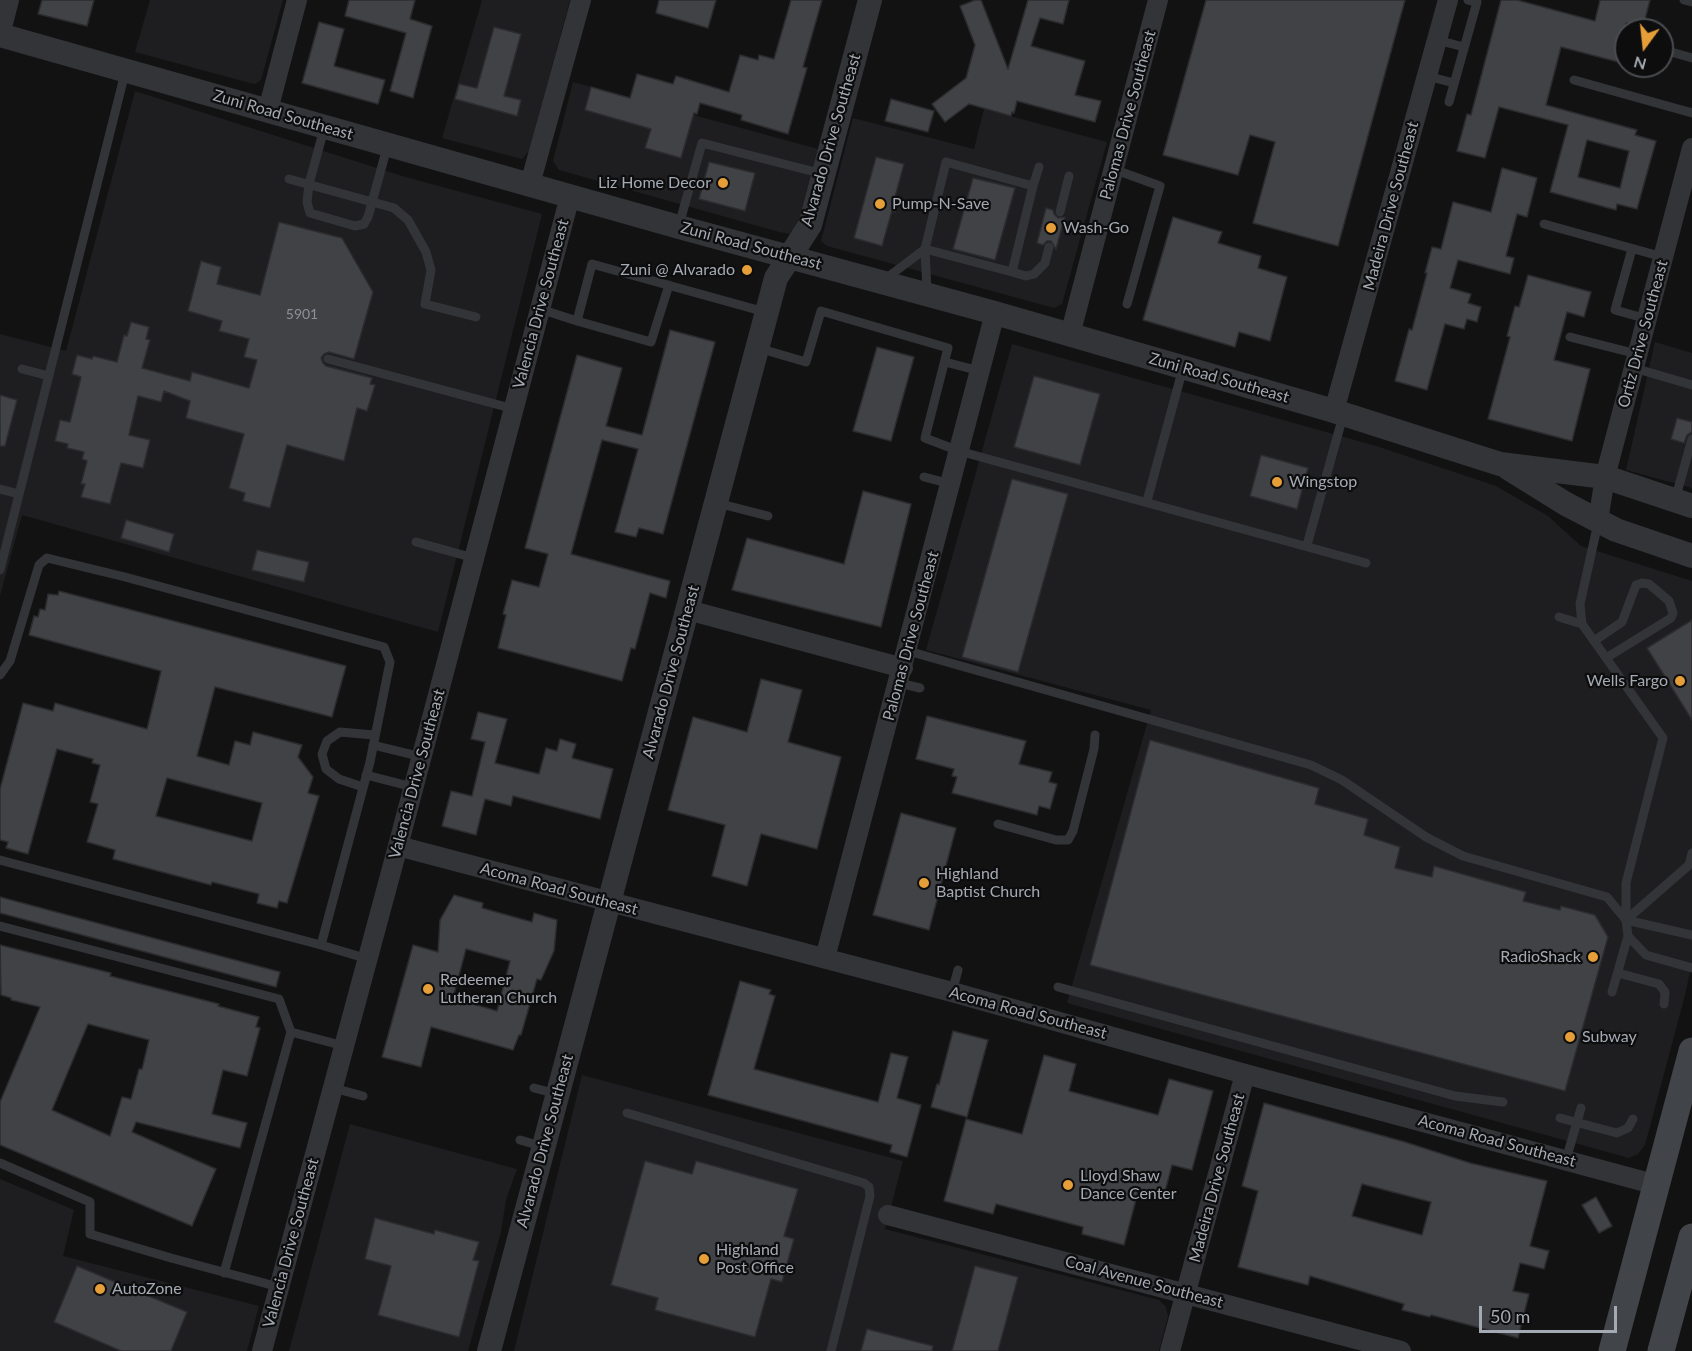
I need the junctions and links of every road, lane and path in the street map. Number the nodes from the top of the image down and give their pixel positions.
1 (9, 0) edge
2 (297, 0) edge
3 (581, 0) edge
4 (870, 0) edge
5 (1158, 0) edge
6 (1448, 0) edge
7 (1468, 0) edge
8 (1684, 0) edge
9 (1692, 2) edge
10 (0, 35) edge
11 (1437, 40) junction
12 (1464, 47) junction
13 (1674, 53) edge
14 (1692, 58) edge
15 (126, 70) junction
16 (1427, 75) junction
17 (1574, 80) dead end
18 (1454, 83) junction
19 (1449, 102) dead end
20 (268, 110) junction
21 (1692, 113) edge
22 (325, 126) junction
23 (388, 144) junction
24 (1691, 153) edge
25 (1039, 167) dead end
26 (1113, 169) junction
27 (823, 174) junction
28 (1069, 176) dead end
29 (289, 179) dead end
30 (309, 184) junction
31 (530, 184) junction
32 (1033, 186) junction
33 (570, 196) junction
34 (373, 202) junction
35 (1060, 212) dead end
36 (1544, 224) dead end
37 (679, 227) junction
38 (1050, 247) dead end
39 (925, 249) junction
40 (1632, 249) junction
41 (789, 257) junction
42 (1663, 257) junction
43 (1012, 272) junction
44 (882, 282) junction
45 (669, 285) junction
46 (927, 294) junction
47 (1127, 304) dead end
48 (540, 309) junction
49 (768, 312) junction
50 (995, 313) junction
51 (476, 317) dead end
52 (1647, 319) junction
53 (577, 321) junction
54 (1070, 335) junction
55 (1570, 337) dead end
56 (758, 348) junction
57 (328, 359) dead end
58 (1635, 361) junction
59 (945, 362) junction
60 (1183, 368) junction
61 (22, 369) dead end
62 (980, 371) junction
63 (49, 376) junction
64 (1692, 385) edge
65 (514, 409) junction
66 (1339, 412) junction
67 (1692, 439) edge
68 (959, 451) junction
69 (1500, 464) junction
70 (1689, 465) edge
71 (924, 477) dead end
72 (1605, 477) junction
73 (951, 484) junction
74 (0, 489) edge
75 (19, 494) junction
76 (1147, 501) junction
77 (717, 503) junction
78 (1684, 503) edge
79 (768, 516) dead end
80 (1598, 521) junction
81 (0, 526) edge
82 (10, 529) junction
83 (416, 542) dead end
84 (1307, 545) junction
85 (1692, 556) edge
86 (474, 558) junction
87 (1366, 563) dead end
88 (0, 570) edge
89 (688, 610) junction
90 (1559, 617) dead end
91 (1582, 624) junction
92 (1594, 641) junction
93 (1606, 658) junction
94 (903, 667) junction
95 (0, 675) edge
96 (920, 688) dead end
97 (374, 735) junction
98 (1095, 735) dead end
99 (374, 745) junction
100 (422, 757) junction
101 (366, 775) junction
102 (363, 788) junction
103 (413, 788) junction
104 (998, 824) dead end
105 (398, 846) junction
106 (1692, 853) edge
107 (0, 860) edge
108 (609, 902) junction
109 (1626, 920) junction
110 (0, 926) edge
111 (1692, 935) edge
112 (1628, 936) junction
113 (321, 945) junction
114 (825, 958) junction
115 (368, 959) junction
116 (1692, 968) edge
117 (958, 970) dead end
118 (1618, 973) junction
119 (1058, 987) dead end
120 (952, 992) junction
121 (1612, 992) dead end
122 (1664, 1004) dead end
123 (291, 1032) junction
124 (344, 1046) junction
125 (1692, 1051) edge
126 (1245, 1074) junction
127 (333, 1088) junction
128 (534, 1088) dead end
129 (557, 1094) junction
130 (363, 1096) dead end
131 (1503, 1102) dead end
132 (1581, 1108) dead end
133 (627, 1113) dead end
134 (1560, 1118) dead end
135 (1633, 1119) dead end
136 (1576, 1123) junction
137 (520, 1140) dead end
138 (544, 1147) junction
139 (1566, 1160) junction
140 (0, 1163) edge
141 (1657, 1185) junction
142 (888, 1215) dead end
143 (1692, 1237) edge
144 (224, 1273) junction
145 (279, 1287) junction
146 (1185, 1293) junction
147 (262, 1351) edge
148 (489, 1351) edge
149 (831, 1351) edge
150 (1170, 1351) edge
151 (1401, 1351) edge
152 (1612, 1351) edge
153 (1661, 1351) edge

1 - 10 street
2 - 20 street
3 - 31 street
4 - 27 street, Alvarado Drive Southeast
5 - 26 street, Palomas Drive Southeast
6 - 11 street, Madeira Drive Southeast
7 - 12 lane
8 - 9 lane
10 - 15 street, Zuni Road Southeast
11 - 12 lane
11 - 16 street, Madeira Drive Southeast
12 - 18 lane
13 - 14 lane
15 - 20 street, Zuni Road Southeast
15 - 63 lane
16 - 18 lane
16 - 66 street, Madeira Drive Southeast
17 - 21 lane
18 - 19 lane
20 - 22 street, Zuni Road Southeast
22 - 23 street, Zuni Road Southeast
22 - 30 lane
23 - 31 street, Zuni Road Southeast
23 - 34 lane
24 - 42 street, Ortiz Drive Southeast
25 - 32 lane
26 - 47 lane
26 - 54 street, Palomas Drive Southeast
27 - 37 lane
27 - 41 street, Alvarado Drive Southeast
28 - 35 lane
29 - 30 lane
30 - 34 lane
30 - 34 lane
31 - 33 street, Zuni Road Southeast
32 - 39 lane
32 - 43 lane
33 - 37 street, Zuni Road Southeast
33 - 48 street, Valencia Drive Southeast
34 - 51 lane
36 - 40 lane
37 - 41 street, Zuni Road Southeast
38 - 43 lane
39 - 43 lane
39 - 44 lane
39 - 46 lane
40 - 42 lane
40 - 52 lane
41 - 44 street, Zuni Road Southeast
41 - 49 street, Alvarado Drive Southeast
42 - 52 street, Ortiz Drive Southeast
44 - 46 street, Zuni Road Southeast
45 - 49 lane
45 - 53 lane
45 - 53 lane
46 - 50 street, Zuni Road Southeast
48 - 53 lane
48 - 65 street, Valencia Drive Southeast
49 - 56 street, Alvarado Drive Southeast
50 - 54 street, Zuni Road Southeast
50 - 62 street, Palomas Drive Southeast
52 - 58 street, Ortiz Drive Southeast
54 - 60 street, Zuni Road Southeast
55 - 58 lane
56 - 59 lane
56 - 77 street, Alvarado Drive Southeast
57 - 65 lane
58 - 64 lane
58 - 72 street, Ortiz Drive Southeast
59 - 62 lane
59 - 68 lane
60 - 66 street, Zuni Road Southeast
60 - 76 lane
61 - 63 lane
62 - 68 street, Palomas Drive Southeast
63 - 75 lane
65 - 86 street, Valencia Drive Southeast
66 - 69 street, Zuni Road Southeast
66 - 84 lane
67 - 70 lane
68 - 73 street, Palomas Drive Southeast
68 - 76 lane
69 - 72 street, Zuni Road Southeast
69 - 80 street, Zuni Road Southeast
70 - 78 lane
71 - 73 lane
72 - 78 street, Zuni Road Southeast
72 - 80 street, Ortiz Drive Southeast
73 - 94 street, Palomas Drive Southeast
74 - 75 lane
75 - 82 lane
76 - 84 lane
77 - 79 lane
77 - 89 street, Alvarado Drive Southeast
80 - 85 street, Zuni Road Southeast
80 - 91 lane
81 - 82 lane
82 - 88 lane
83 - 86 lane
84 - 87 lane
86 - 100 street, Valencia Drive Southeast
89 - 94 street
89 - 108 street, Alvarado Drive Southeast
90 - 91 lane
91 - 92 lane
92 - 93 lane
92 - 93 lane
93 - 109 lane
94 - 96 lane
94 - 109 lane
94 - 114 street, Palomas Drive Southeast
95 - 97 lane
97 - 99 lane
97 - 102 lane
98 - 104 lane
99 - 100 lane
99 - 101 lane
100 - 103 street, Valencia Drive Southeast
101 - 102 lane
101 - 103 lane
102 - 113 lane
103 - 105 street, Valencia Drive Southeast
105 - 108 street, Acoma Road Southeast
105 - 115 street, Valencia Drive Southeast
106 - 109 lane
107 - 113 lane
108 - 114 street, Acoma Road Southeast
108 - 129 street, Alvarado Drive Southeast
109 - 111 lane
109 - 112 lane
110 - 123 lane
112 - 116 lane
112 - 118 lane
113 - 115 lane
114 - 120 street, Acoma Road Southeast
115 - 124 street, Valencia Drive Southeast
117 - 120 lane
118 - 121 lane
118 - 122 lane
119 - 131 lane
120 - 126 street, Acoma Road Southeast
123 - 124 lane
123 - 144 lane
124 - 127 street, Valencia Drive Southeast
125 - 141 main road
126 - 139 street, Acoma Road Southeast
126 - 146 street, Madeira Drive Southeast
127 - 130 lane
127 - 145 street, Valencia Drive Southeast
128 - 129 lane
129 - 138 street, Alvarado Drive Southeast
132 - 136 lane
133 - 149 lane
134 - 136 lane
135 - 136 lane
136 - 139 lane
137 - 138 lane
138 - 148 street, Alvarado Drive Southeast
139 - 141 street, Acoma Road Southeast
140 - 144 lane
141 - 152 main road
142 - 146 street, Coal Avenue Southeast
143 - 153 main road
144 - 145 lane
145 - 147 street, Valencia Drive Southeast
146 - 150 street, Madeira Drive Southeast
146 - 151 street, Coal Avenue Southeast

